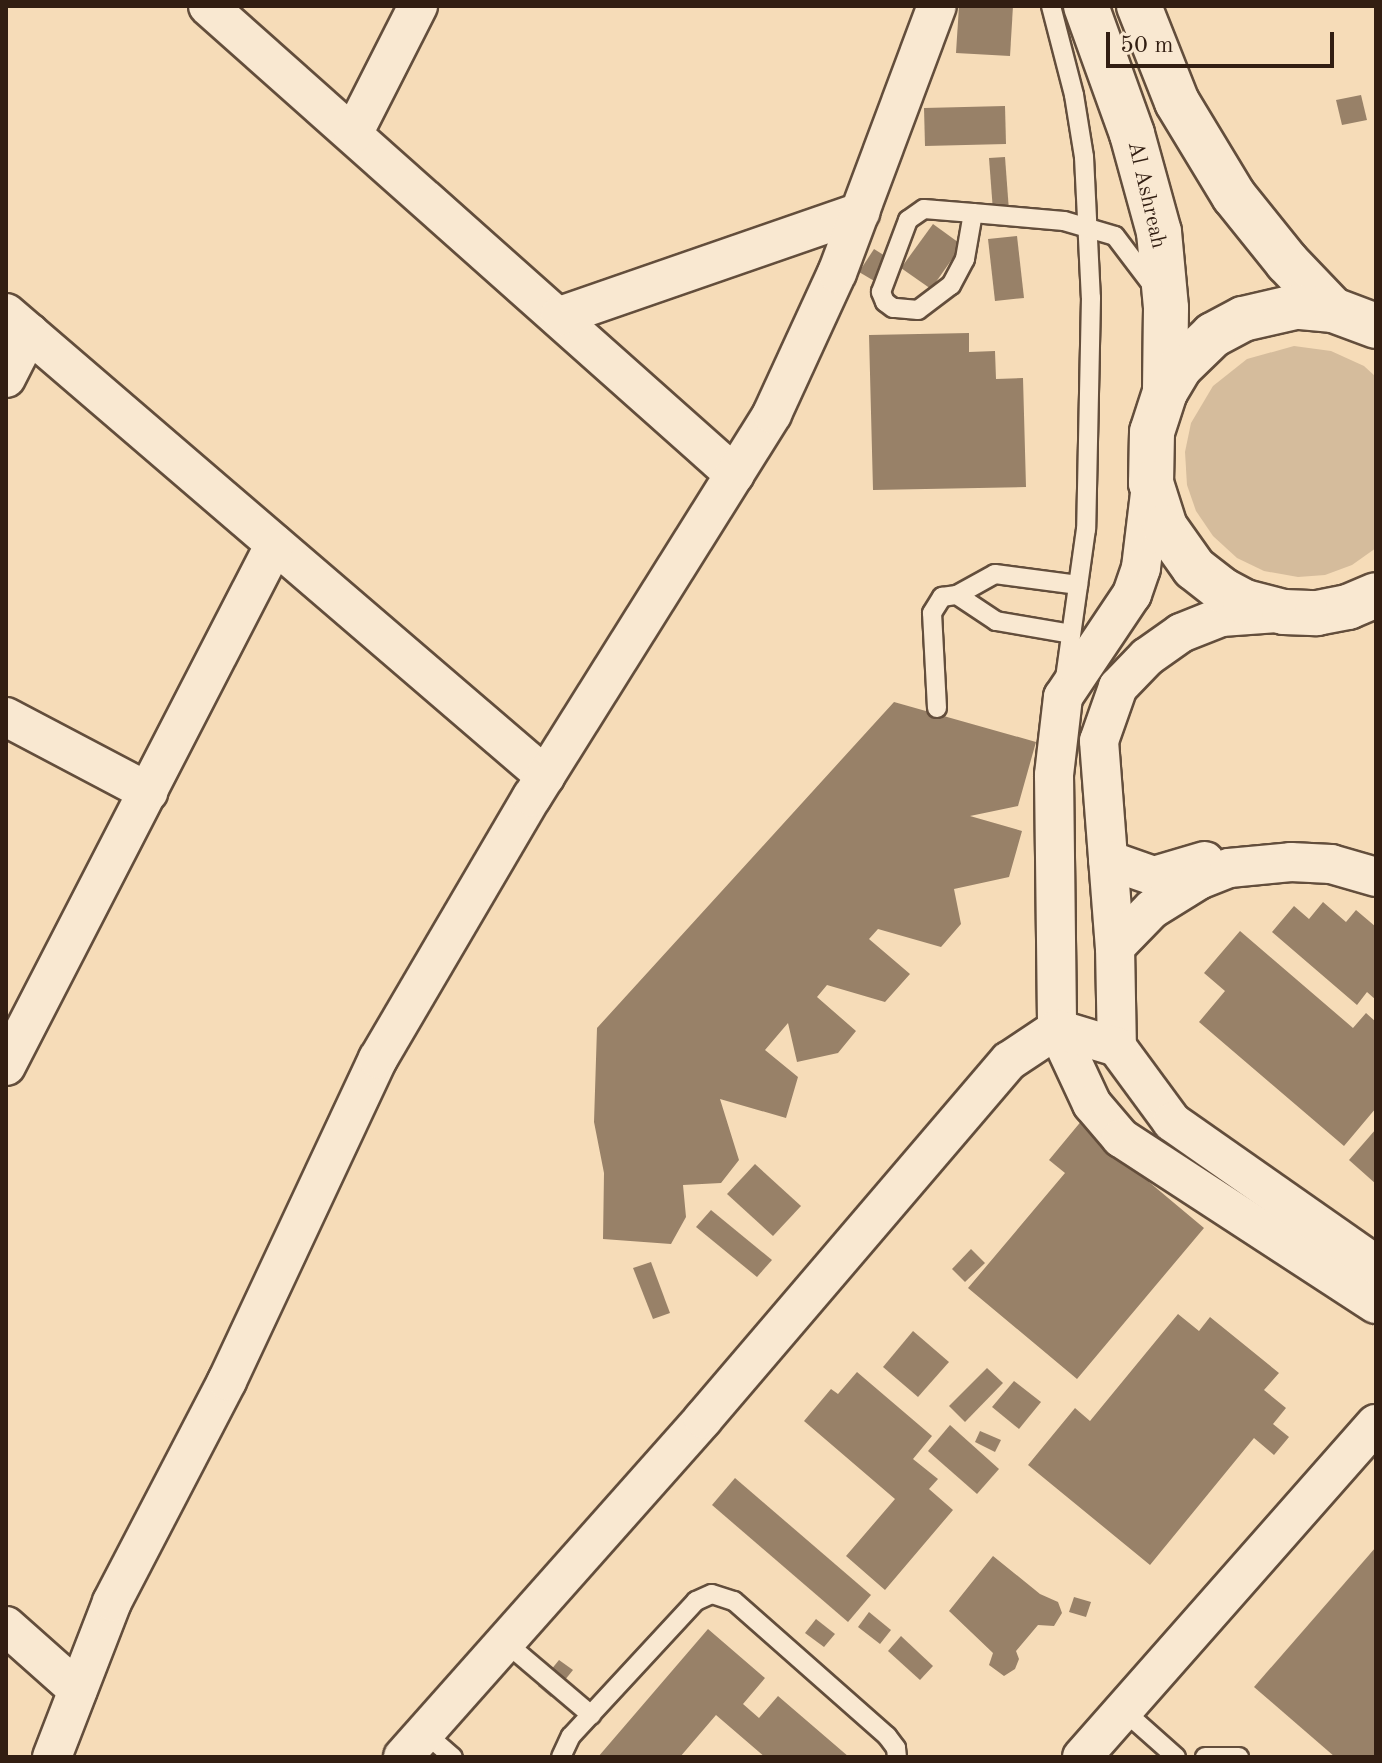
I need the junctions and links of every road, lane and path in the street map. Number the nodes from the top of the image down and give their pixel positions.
1 (208, 6) edge
2 (418, 6) edge
3 (937, 6) edge
4 (1051, 6) edge
5 (1086, 6) edge
6 (1139, 6) edge
7 (353, 134) junction
8 (860, 212) junction
9 (973, 213) junction
10 (1088, 227) junction
11 (1166, 308) junction
12 (1333, 310) junction
13 (560, 316) junction
14 (18, 323) edge
15 (1376, 326) edge
16 (6, 378) edge
17 (1165, 392) junction
18 (735, 475) junction
19 (1151, 483) junction
20 (275, 544) junction
21 (1078, 585) junction
22 (957, 595) junction
23 (1376, 595) edge
24 (1284, 612) junction
25 (1071, 634) junction
26 (1063, 697) junction
27 (937, 708) dead end
28 (6, 717) edge
29 (545, 776) junction
30 (148, 792) junction
31 (1108, 860) junction
32 (1376, 865) edge
33 (1376, 877) edge
34 (1115, 947) junction
35 (1057, 1029) junction
36 (1117, 1047) junction
37 (6, 1066) edge
38 (1376, 1265) edge
39 (1376, 1304) edge
40 (1376, 1424) edge
41 (6, 1626) edge
42 (505, 1642) junction
43 (78, 1690) junction
44 (1123, 1710) junction
45 (591, 1715) junction
46 (414, 1745) edge
47 (52, 1757) edge
48 (453, 1757) edge
49 (561, 1757) edge
50 (897, 1757) edge
51 (1082, 1757) edge
52 (1176, 1757) edge
53 (1205, 1757) edge
54 (1239, 1757) edge

1 - 7 street
2 - 7 street
3 - 8 street
4 - 10 lane
5 - 11 street, Al Ashreah
6 - 12 street
7 - 13 street
8 - 13 street
8 - 18 street
9 - 9 lane
9 - 10 lane
10 - 11 lane
10 - 21 lane
11 - 17 street, Al Ashreah
12 - 15 street
12 - 17 street
13 - 18 street
14 - 16 street
14 - 20 street
17 - 19 street
18 - 29 street
19 - 24 street
19 - 26 street
20 - 29 street
20 - 30 street
21 - 22 lane
21 - 25 lane
22 - 25 lane
22 - 27 lane
23 - 24 street
24 - 31 street
25 - 26 lane
26 - 35 street
28 - 30 street
29 - 43 street
30 - 37 street
31 - 32 street
31 - 34 street
33 - 34 street
34 - 36 street
35 - 36 street
35 - 39 street
35 - 42 street
36 - 38 street
40 - 44 street
41 - 43 street
42 - 45 lane
42 - 46 street
43 - 47 street
44 - 51 street
44 - 52 lane
45 - 49 lane
45 - 50 lane
46 - 48 lane
53 - 54 lane

